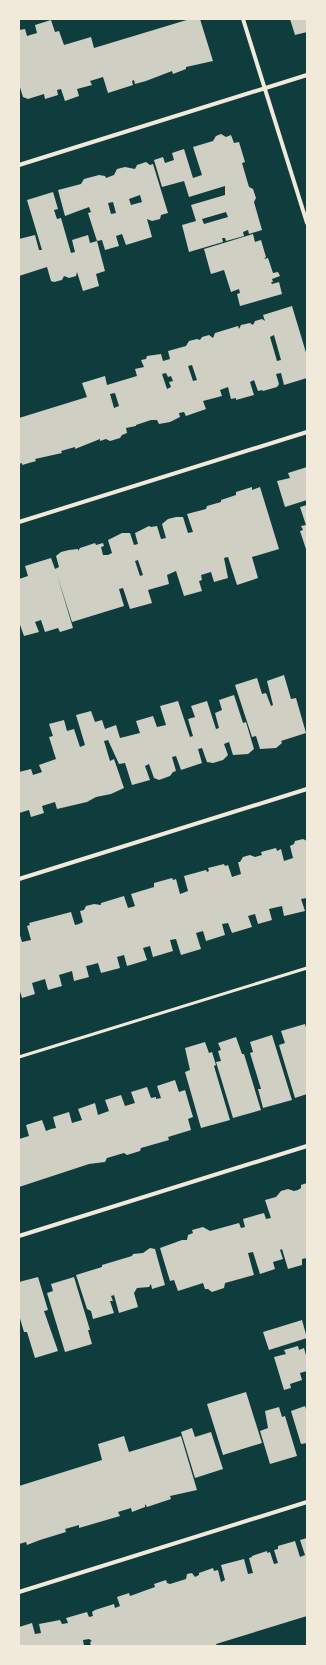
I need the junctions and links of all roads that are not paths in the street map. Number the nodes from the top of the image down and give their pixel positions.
1 (243, 19) edge
2 (307, 75) edge
3 (265, 88) junction
4 (19, 165) edge
5 (307, 224) edge
6 (307, 432) edge
7 (19, 522) edge
8 (307, 789) edge
9 (19, 879) edge
10 (307, 968) edge
11 (19, 1056) edge
12 (307, 1146) edge
13 (19, 1236) edge
14 (307, 1502) edge
15 (19, 1592) edge

1 - 3 street
2 - 3 street
3 - 4 street
3 - 5 street
6 - 7 street
8 - 9 street
10 - 11 lane
12 - 13 street
14 - 15 street

